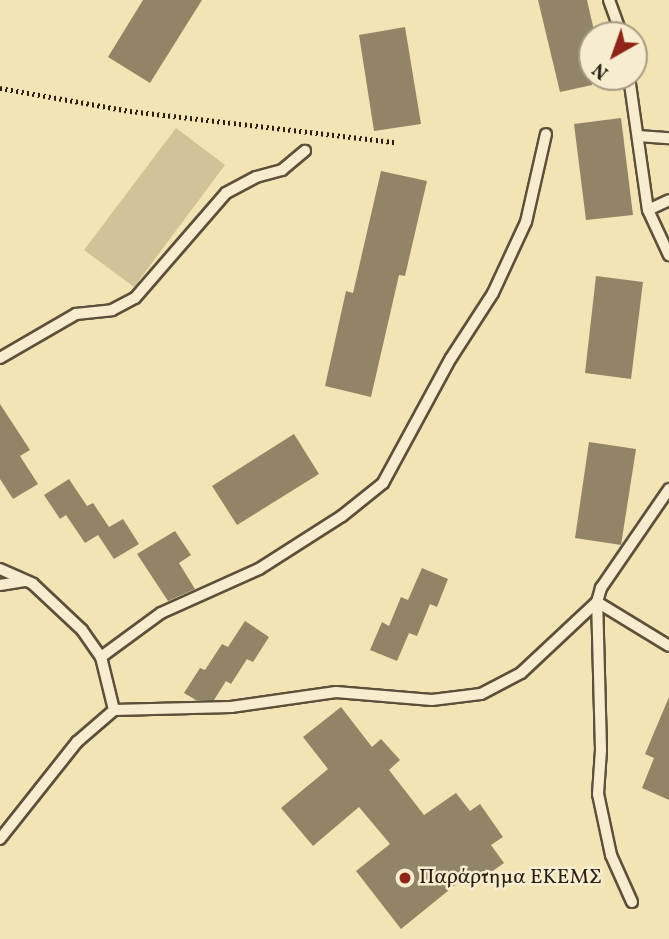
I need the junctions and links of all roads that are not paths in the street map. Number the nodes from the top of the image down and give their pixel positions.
1 (609, 0) edge
2 (617, 21) edge
3 (631, 91) edge
4 (546, 134) dead end
5 (638, 136) junction
6 (669, 138) edge
7 (305, 151) dead end
8 (669, 200) edge
9 (648, 209) junction
10 (669, 256) edge
11 (0, 358) edge
12 (669, 489) edge
13 (0, 569) edge
14 (26, 581) junction
15 (0, 585) edge
16 (597, 602) junction
17 (669, 646) edge
18 (100, 657) junction
19 (114, 710) junction
20 (0, 839) edge
21 (632, 902) dead end

1 - 2 lane
3 - 5 lane
4 - 18 lane
5 - 6 lane
5 - 9 lane
7 - 11 lane
8 - 9 lane
9 - 10 lane
12 - 16 lane
13 - 14 lane
14 - 15 lane
14 - 18 lane
16 - 17 lane
16 - 19 lane
16 - 21 lane
18 - 19 lane
19 - 20 lane

